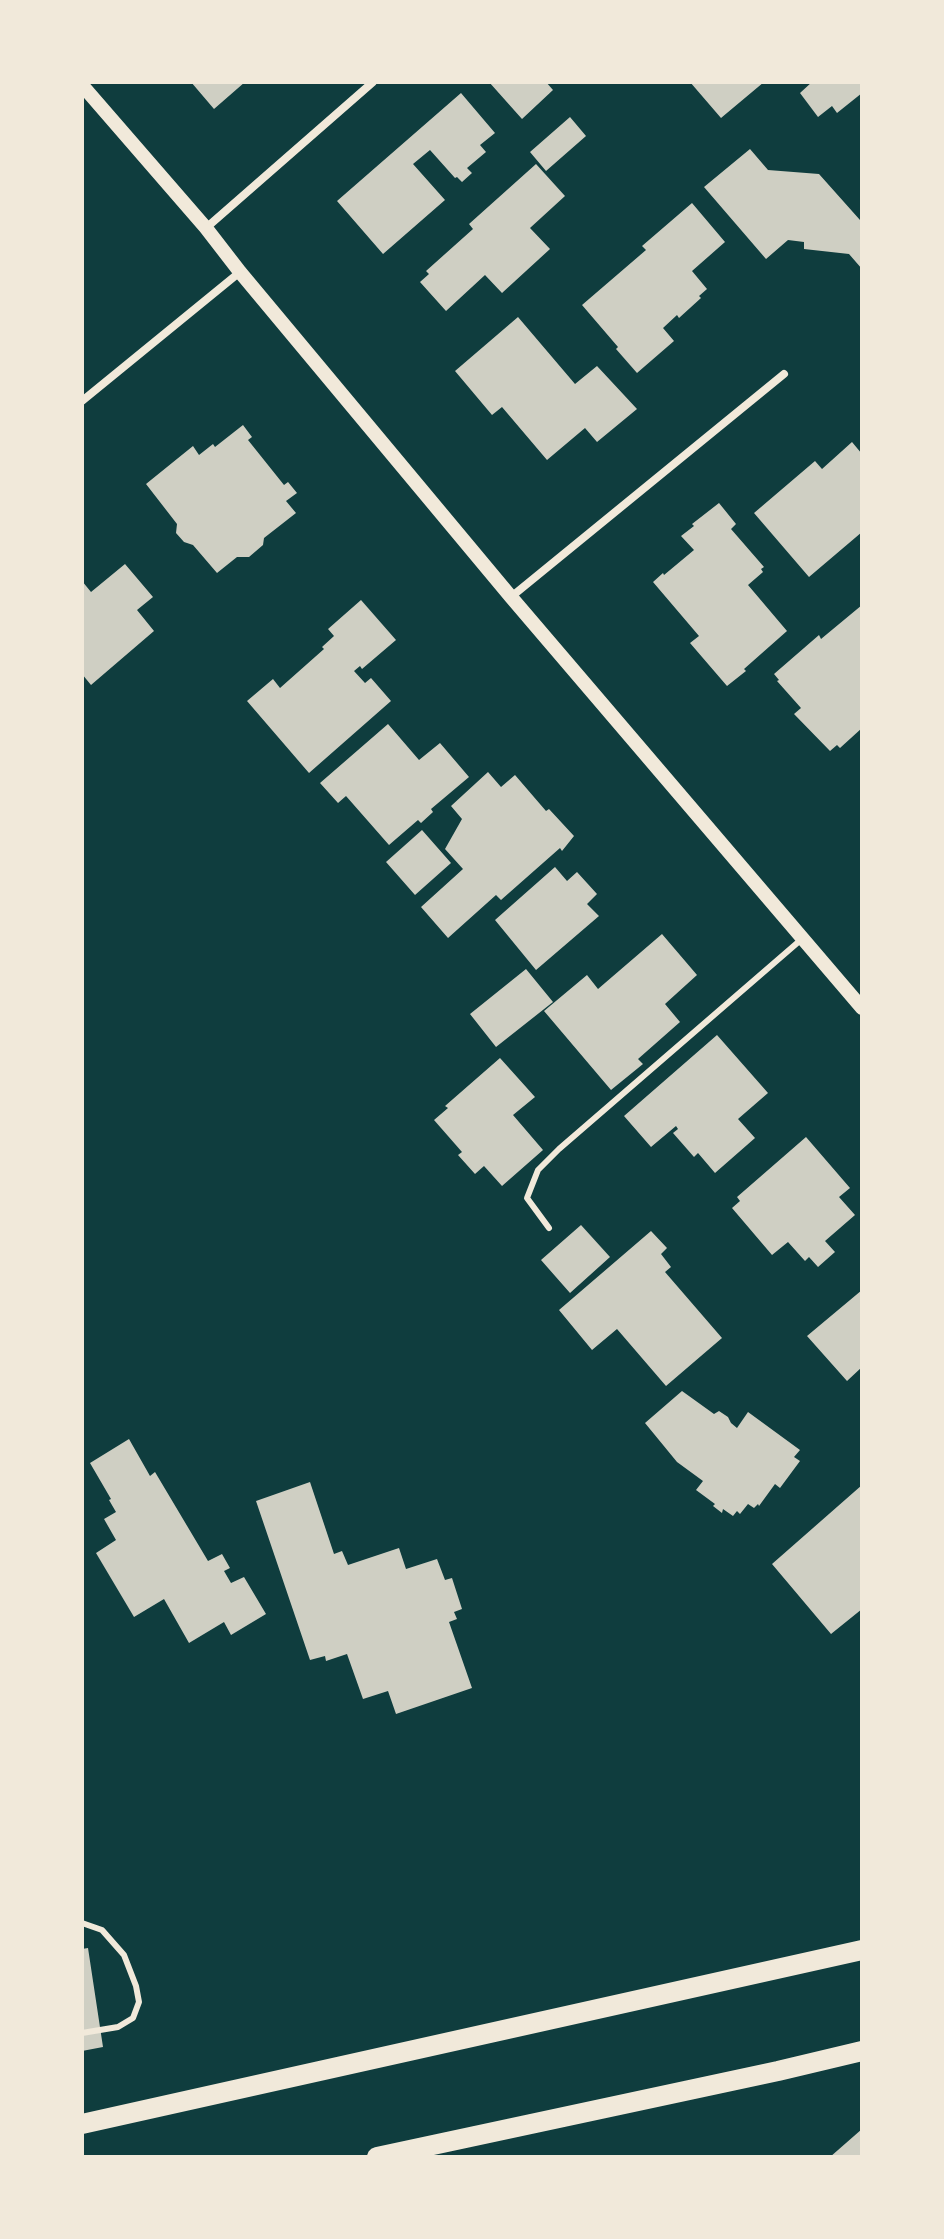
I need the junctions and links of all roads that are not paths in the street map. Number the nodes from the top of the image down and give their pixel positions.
1 (373, 82) edge
2 (82, 85) edge
3 (206, 228) junction
4 (240, 272) junction
5 (784, 374) dead end
6 (82, 401) edge
7 (511, 597) junction
8 (803, 938) junction
9 (862, 1008) edge
10 (549, 1228) dead end
11 (82, 1923) edge
12 (862, 1950) edge
13 (82, 2033) edge
14 (862, 2051) edge
15 (82, 2124) edge
16 (377, 2157) edge

1 - 3 street
2 - 3 street
3 - 4 street
4 - 6 street
4 - 7 street
5 - 7 street
7 - 8 street
8 - 9 street
8 - 10 lane
11 - 13 lane
12 - 15 main road
14 - 16 main road

